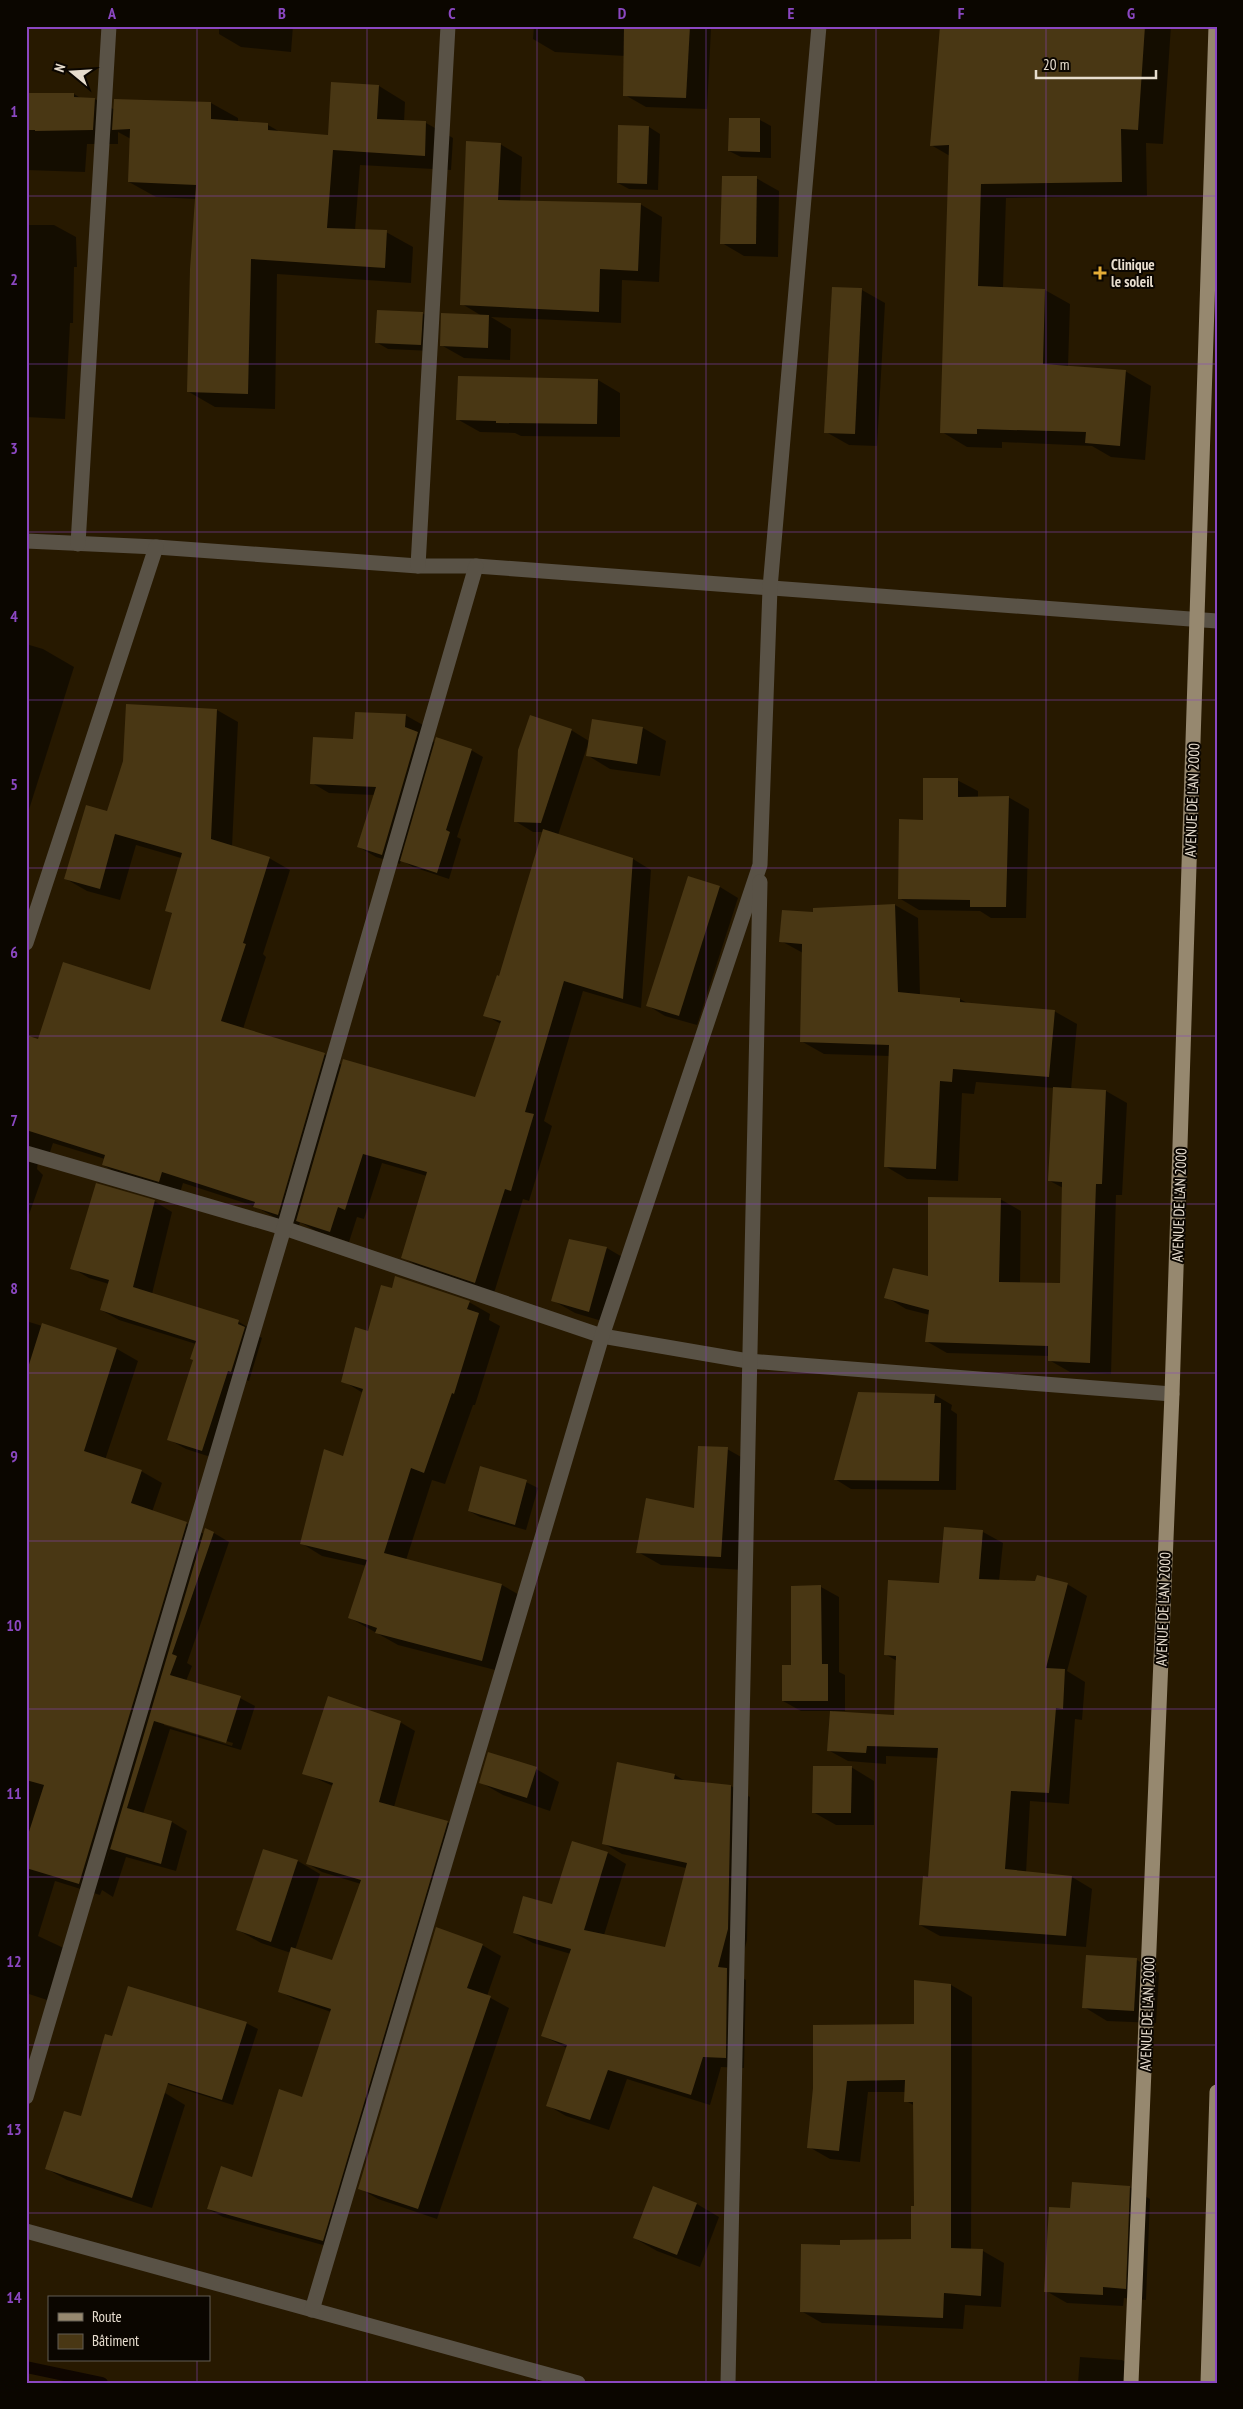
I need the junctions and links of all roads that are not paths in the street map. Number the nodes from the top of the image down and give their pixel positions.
1 (109, 26) edge
2 (448, 26) edge
3 (818, 26) edge
4 (1216, 26) edge
5 (26, 541) edge
6 (78, 544) junction
7 (156, 547) junction
8 (418, 566) junction
9 (476, 566) junction
10 (770, 588) junction
11 (1198, 620) junction
12 (1217, 621) edge
13 (760, 865) junction
14 (26, 943) edge
15 (26, 1153) edge
16 (284, 1228) junction
17 (602, 1336) junction
18 (748, 1361) junction
19 (1172, 1394) junction
20 (1217, 2092) edge
21 (26, 2097) edge
22 (26, 2231) edge
23 (312, 2310) junction
24 (578, 2383) edge
25 (728, 2383) edge
26 (1131, 2383) edge
27 (1208, 2383) edge

1 - 6 street
2 - 8 street
3 - 10 street
4 - 11 main road, AVENUE DE L'AN 2000
5 - 6 street
6 - 7 street
7 - 8 street
7 - 14 street
8 - 9 street
9 - 10 street
9 - 16 street
10 - 11 street
10 - 13 street
11 - 12 street
11 - 19 main road, AVENUE DE L'AN 2000
13 - 17 street
13 - 18 street
15 - 16 street
16 - 17 street
16 - 21 street
17 - 18 street
17 - 23 street
18 - 19 street
18 - 25 street
19 - 26 main road, AVENUE DE L'AN 2000
20 - 27 main road
22 - 23 street
23 - 24 street

